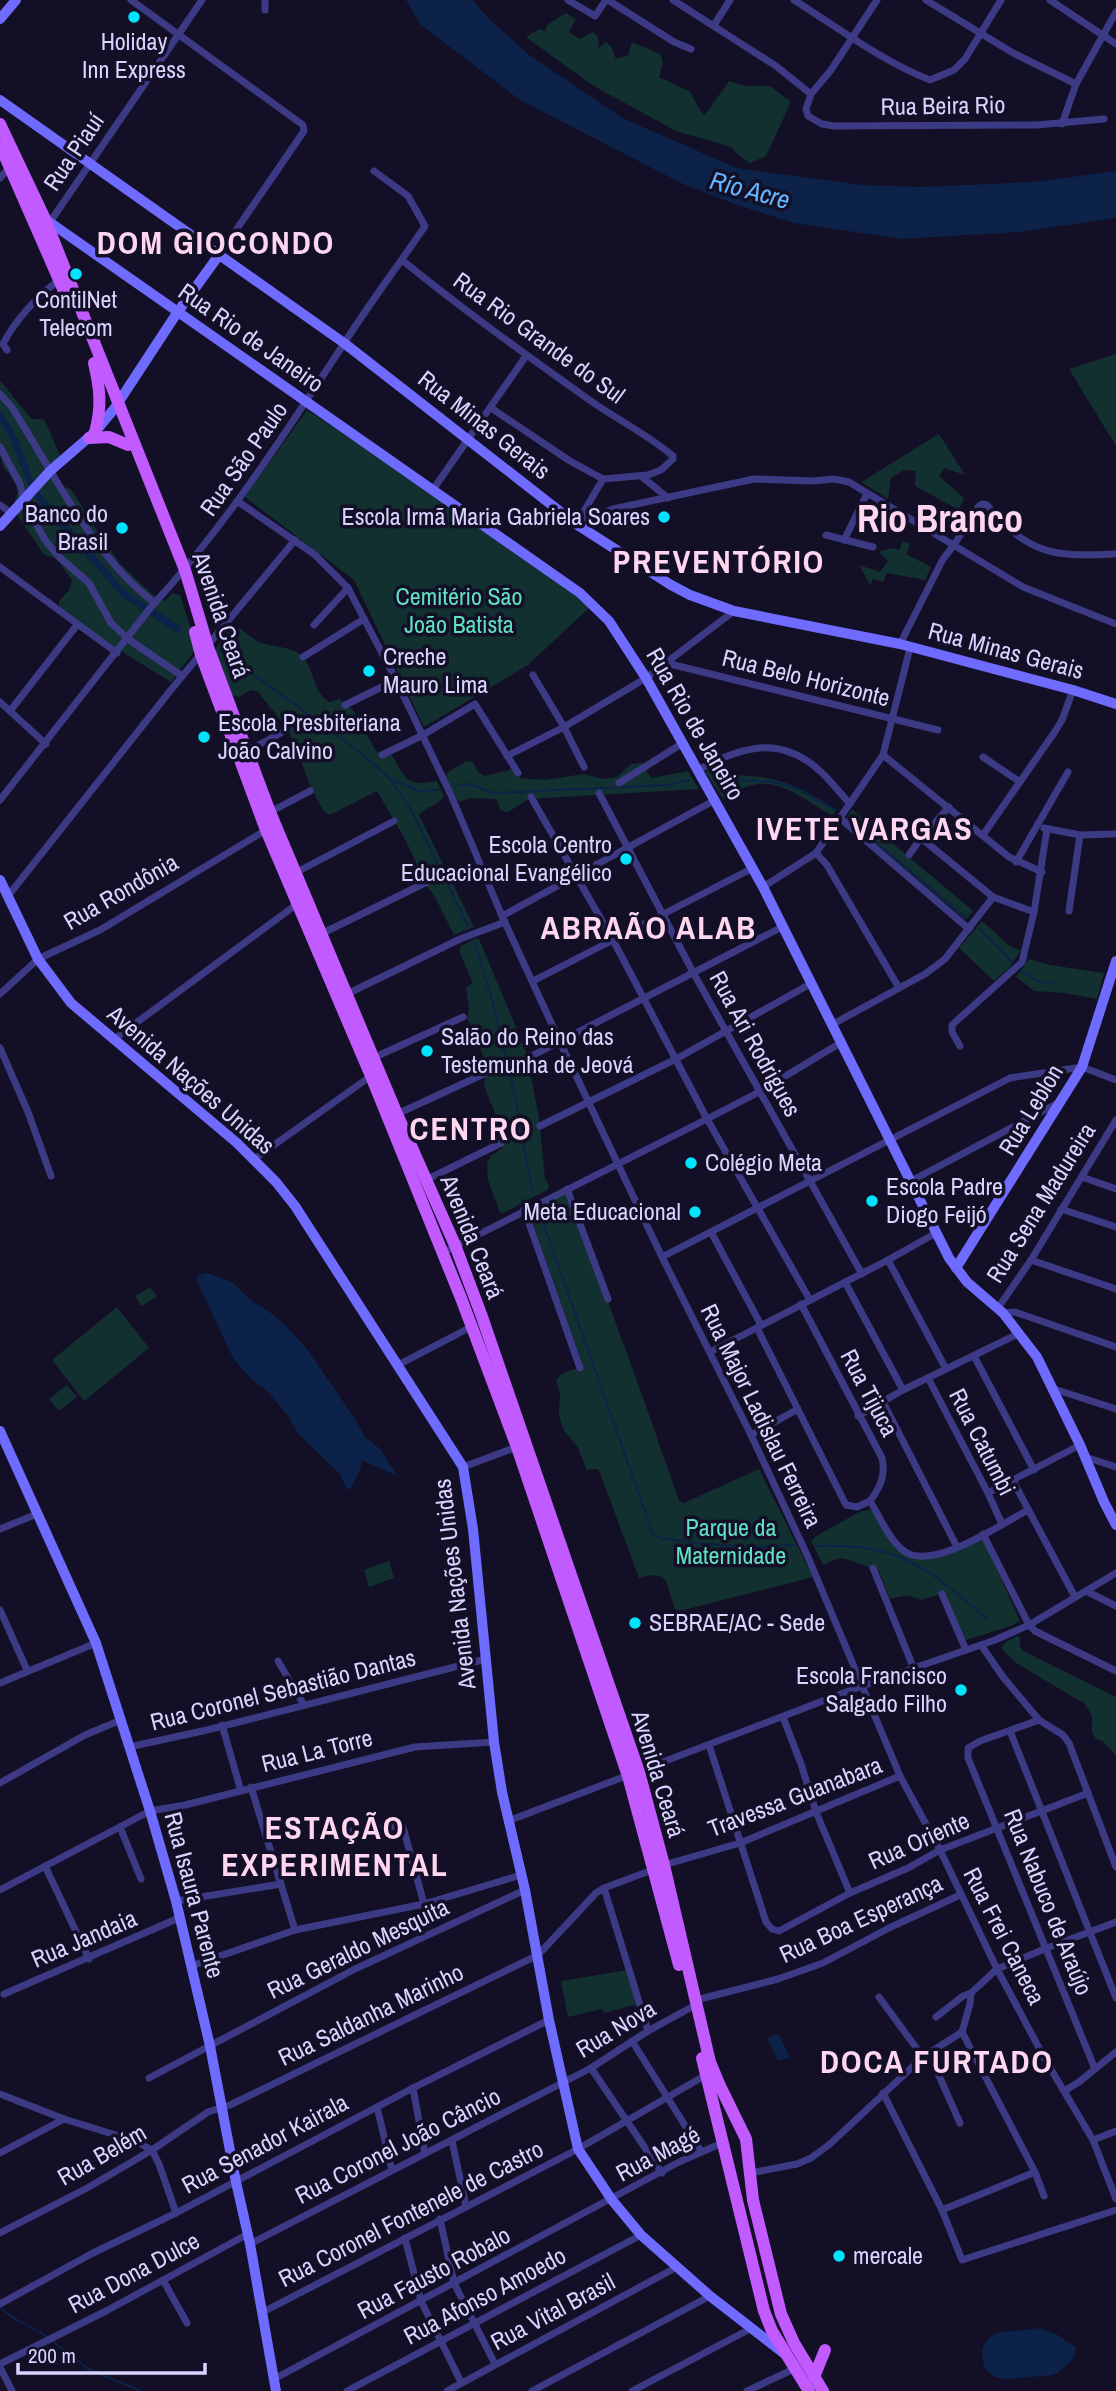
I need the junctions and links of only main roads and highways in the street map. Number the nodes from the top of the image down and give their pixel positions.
1 (0, 124) edge
2 (0, 145) edge
3 (22, 192) junction
4 (47, 220) junction
5 (94, 363) junction
6 (116, 406) junction
7 (128, 445) junction
8 (182, 574) junction
9 (204, 651) junction
10 (461, 1298) junction
11 (481, 1314) junction
12 (477, 1341) junction
13 (495, 1353) junction
14 (633, 1774) junction
15 (693, 2004) junction
16 (741, 2129) junction
17 (722, 2140) junction
18 (727, 2163) junction
19 (750, 2173) junction
20 (796, 2359) junction
21 (814, 2377) junction
22 (809, 2391) edge
23 (823, 2391) edge

1 - 4 main road, Avenida Ceará
2 - 3 main road, Avenida Ceará
3 - 4 main road
3 - 5 main road, Avenida Ceará
4 - 6 main road, Avenida Ceará
5 - 6 main road, Avenida Ceará
5 - 7 main road
6 - 7 main road, Avenida Ceará
6 - 8 main road, Avenida Ceará
7 - 8 main road, Avenida Ceará
8 - 9 main road, Avenida Ceará
9 - 10 main road, Avenida Ceará
9 - 11 main road, Avenida Ceará
10 - 11 main road
10 - 12 main road, Avenida Ceará
11 - 13 main road, Avenida Ceará
12 - 13 main road
12 - 14 main road, Avenida Ceará
13 - 14 main road, Avenida Ceará
14 - 15 main road, Avenida Ceará
15 - 16 main road, Avenida Ceará
15 - 17 main road, Avenida Ceará
16 - 17 main road
16 - 19 main road, Avenida Ceará
17 - 18 main road, Avenida Ceará
18 - 19 main road
18 - 20 main road, Avenida Ceará
19 - 20 main road, Avenida Ceará
20 - 21 main road, Avenida Ceará
20 - 21 main road
20 - 22 main road, Avenida Ceará
21 - 23 main road, Avenida Ceará

